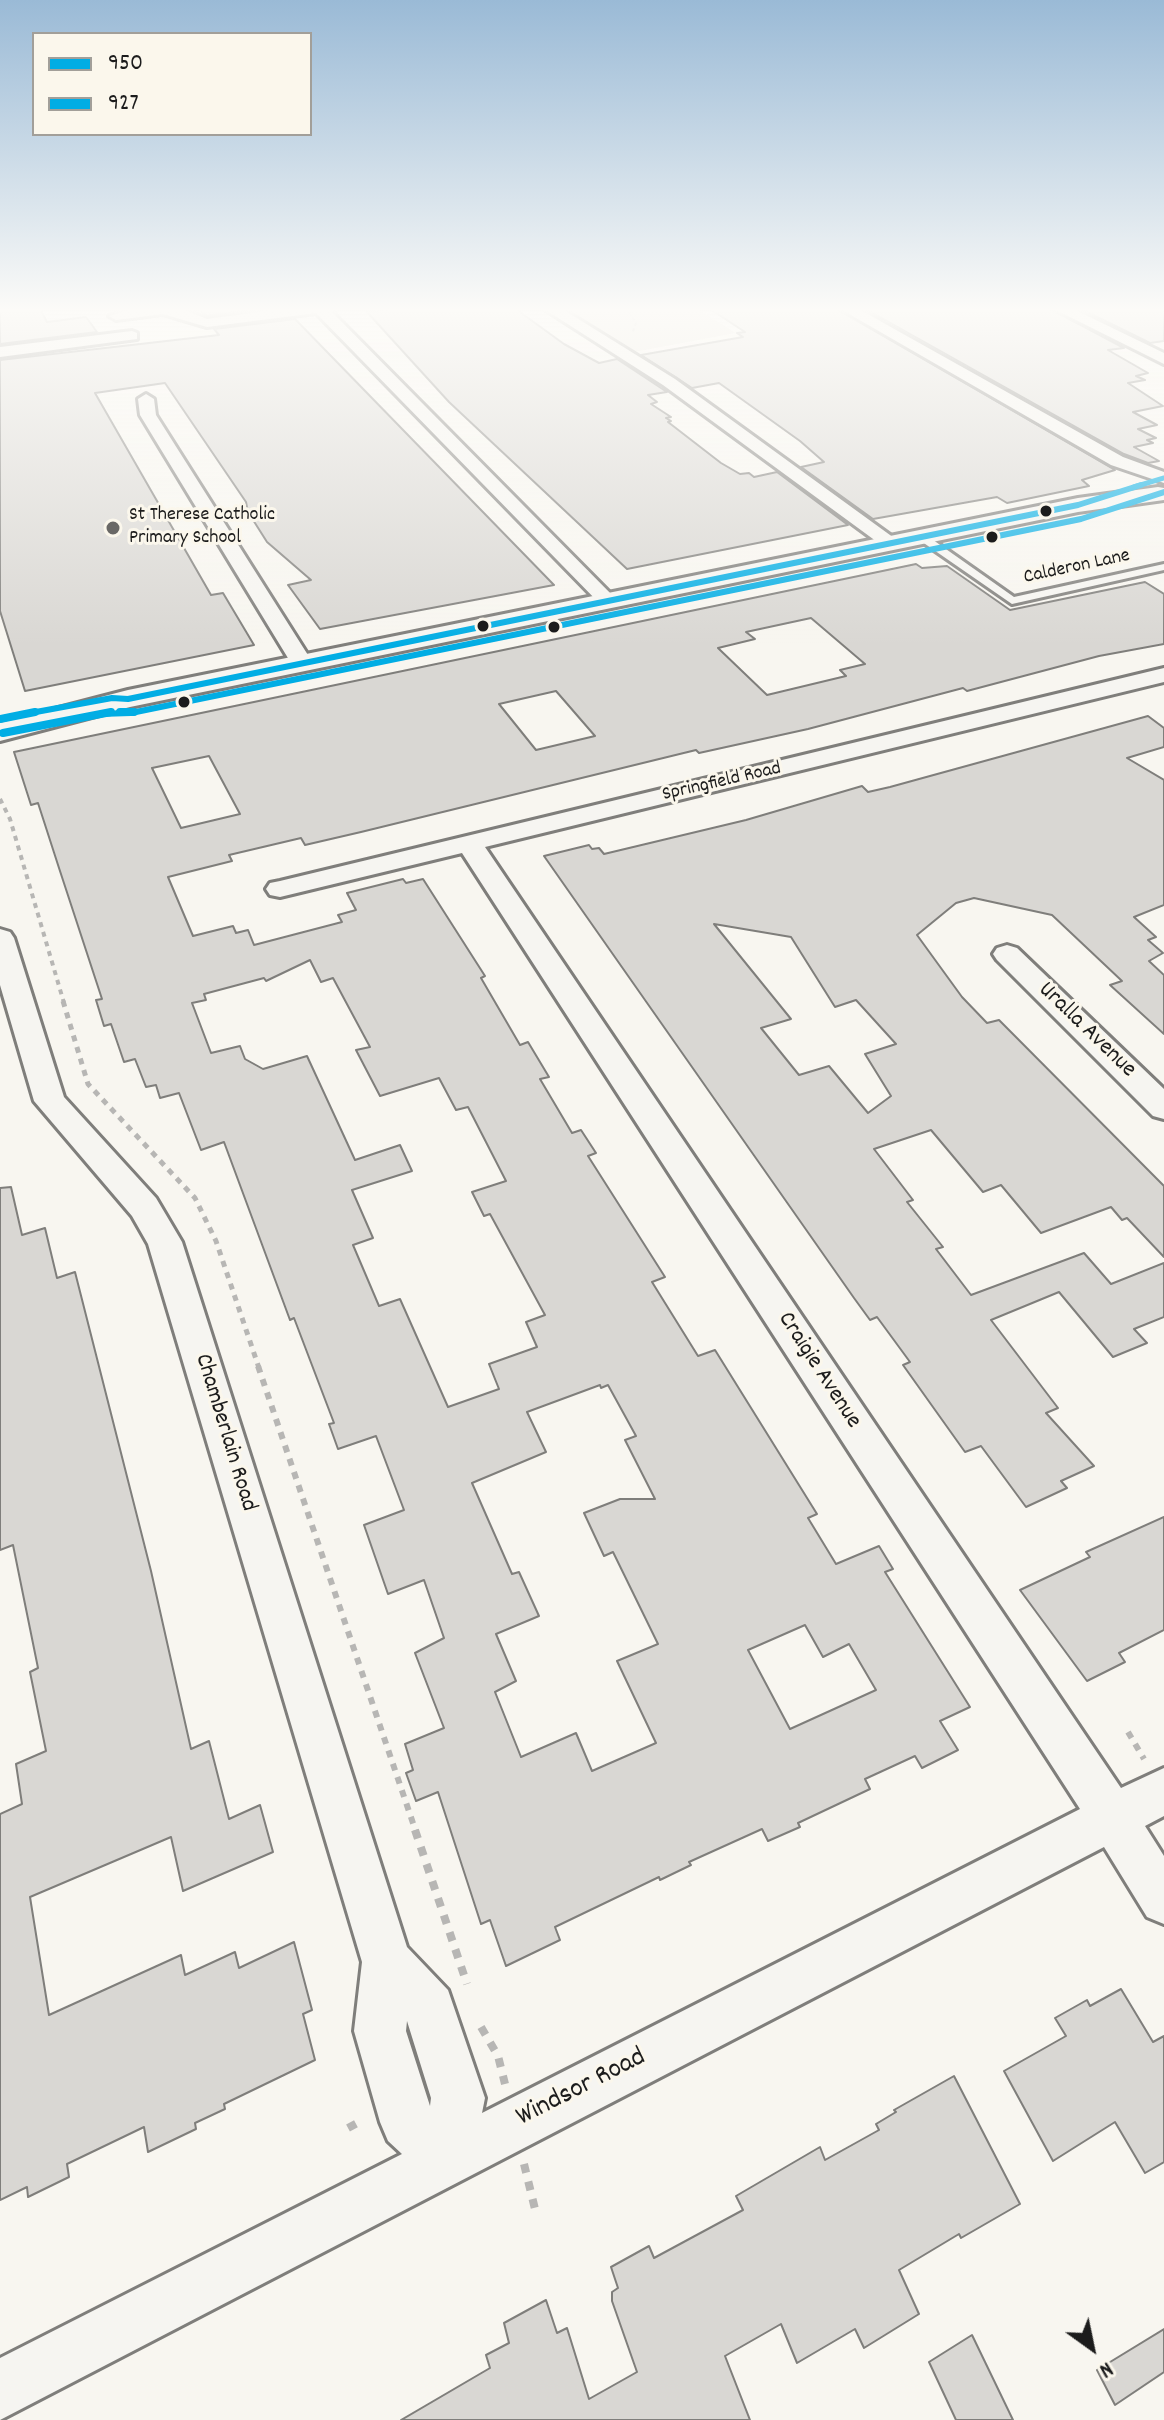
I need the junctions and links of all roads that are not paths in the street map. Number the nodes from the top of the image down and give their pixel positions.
1 (151, 420) edge
2 (434, 420) edge
3 (721, 420) edge
4 (1044, 420) edge
5 (1157, 488) edge
6 (922, 537) junction
7 (891, 543) junction
8 (1164, 567) edge
9 (608, 601) junction
10 (302, 663) junction
11 (1164, 675) edge
12 (1136, 682) junction
13 (128, 699) junction
14 (1164, 702) edge
15 (0, 719) edge
16 (0, 732) edge
17 (469, 843) junction
18 (280, 889) dead end
19 (0, 938) edge
20 (1007, 954) dead end
21 (1164, 1108) edge
22 (1164, 1791) edge
23 (1111, 1818) junction
24 (1164, 1900) edge
25 (448, 2158) junction
26 (0, 2390) edge

1 - 10 street
2 - 9 street
3 - 7 street
4 - 5 street
5 - 6 main road
6 - 7 main road
6 - 8 lane, Calderon Lane
7 - 9 main road
9 - 10 main road
10 - 13 main road
11 - 12 street, Springfield Road
12 - 14 street
12 - 17 street, Springfield Road
13 - 15 main road
13 - 16 main road
17 - 18 street, Springfield Road
17 - 23 street, Craigie Avenue
19 - 25 street, Chamberlain Road
20 - 21 street, Uralla Avenue
22 - 23 street, Windsor Road
23 - 24 street, Craigie Avenue
23 - 25 street, Windsor Road
25 - 26 street, Windsor Road

